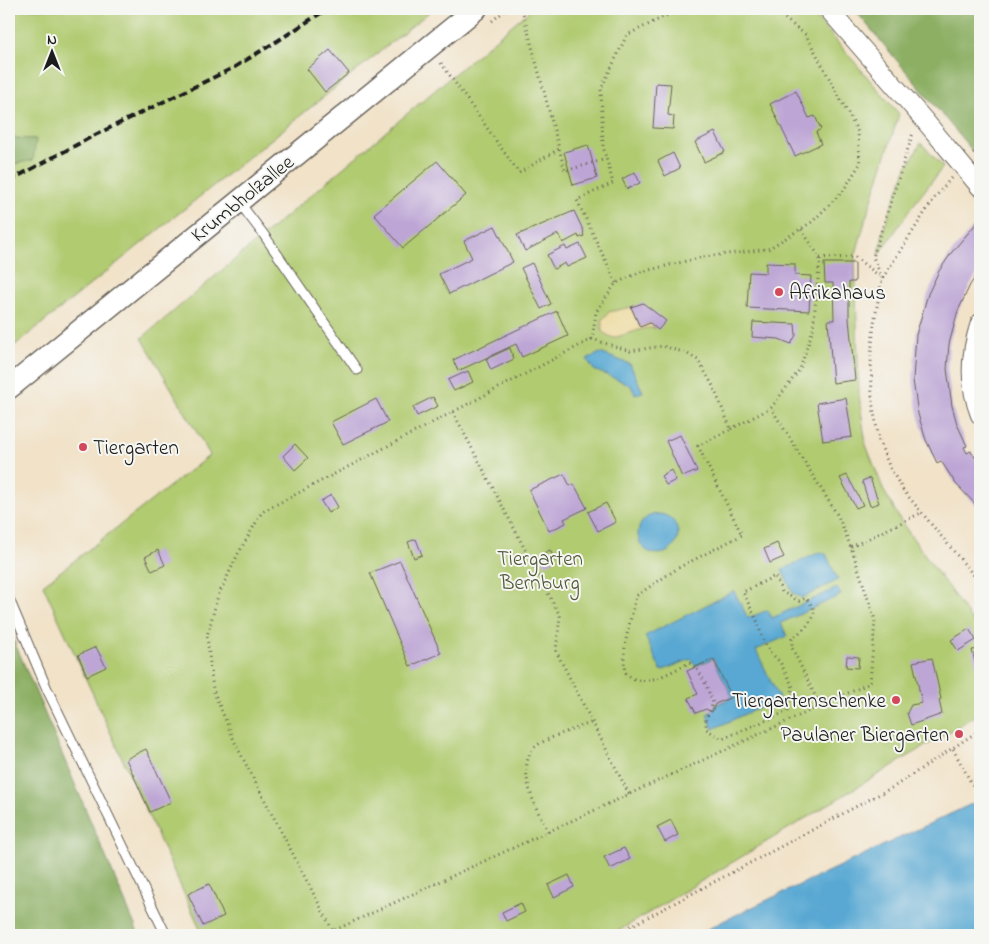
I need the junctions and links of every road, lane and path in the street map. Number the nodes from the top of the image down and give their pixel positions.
1 (476, 9) edge
2 (522, 9) edge
3 (691, 9) edge
4 (757, 9) edge
5 (828, 9) edge
6 (441, 63) dead end
7 (926, 120) junction
8 (559, 149) junction
9 (606, 159) junction
10 (961, 165) junction
11 (980, 187) edge
12 (239, 202) junction
13 (801, 229) junction
14 (820, 258) junction
15 (882, 279) junction
16 (616, 283) junction
17 (980, 323) edge
18 (592, 340) junction
19 (357, 370) dead end
20 (9, 388) edge
21 (771, 408) junction
22 (453, 412) junction
23 (980, 415) edge
24 (731, 429) junction
25 (923, 512) junction
26 (851, 547) junction
27 (980, 583) edge
28 (9, 599) edge
29 (820, 706) junction
30 (593, 722) junction
31 (980, 730) edge
32 (953, 749) junction
33 (629, 794) junction
34 (980, 799) edge
35 (548, 831) junction
36 (166, 935) edge
37 (618, 935) edge

1 - 12 street, Krumbholzallee
2 - 8 path
3 - 9 path
4 - 13 path
5 - 7 street
6 - 8 path
7 - 10 street
7 - 15 path
8 - 9 path
9 - 16 path
10 - 11 street
10 - 15 path
12 - 19 lane
12 - 20 street, Krumbholzallee
13 - 14 path
13 - 16 path
14 - 15 path
14 - 21 path
15 - 25 path
16 - 18 path
17 - 23 street
18 - 22 path
18 - 24 path
21 - 24 path
21 - 26 path
22 - 30 path
22 - 35 path
24 - 29 path
25 - 26 path
25 - 27 path
26 - 29 path
28 - 36 lane
29 - 33 path
30 - 33 path
30 - 35 path
31 - 32 path
32 - 34 path
32 - 37 path
33 - 35 path

